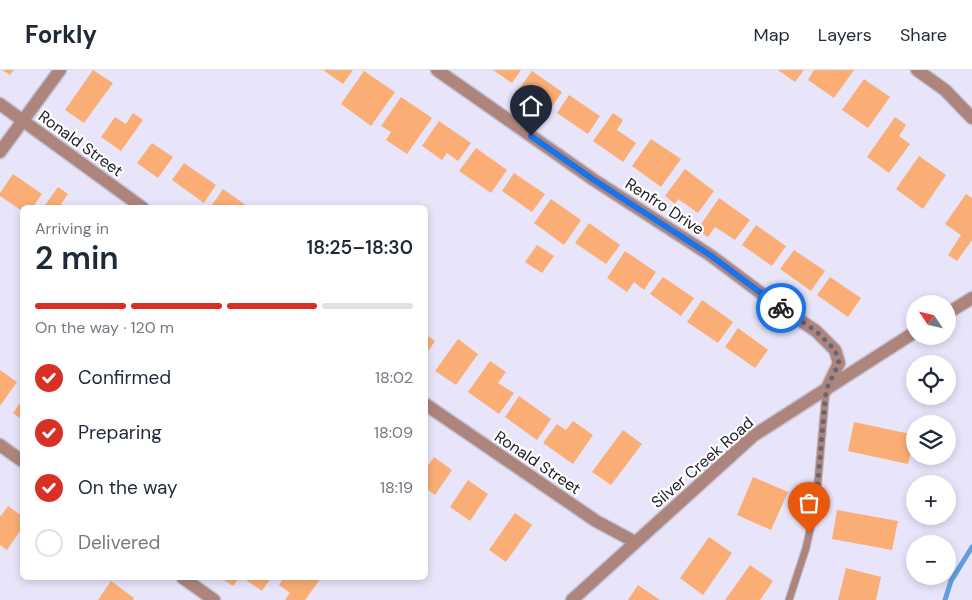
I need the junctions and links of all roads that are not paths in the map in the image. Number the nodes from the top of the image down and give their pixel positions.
1 (60, 70) edge
2 (437, 70) edge
3 (917, 70) edge
4 (0, 104) edge
5 (972, 118) edge
6 (23, 120) junction
7 (0, 152) edge
8 (139, 205) edge
9 (972, 298) edge
10 (956, 308) edge
11 (906, 338) edge
12 (826, 390) junction
13 (428, 406) edge
14 (0, 445) edge
15 (20, 460) edge
16 (635, 542) junction
17 (186, 580) edge
18 (214, 600) edge
19 (572, 600) edge
20 (789, 600) edge

1 - 6 street
2 - 12 street, Renfro Drive
3 - 5 street
4 - 6 street, Ronald Street
6 - 7 street
6 - 8 street, Ronald Street
9 - 10 street
11 - 12 street, Silver Creek Road
12 - 16 street, Silver Creek Road
12 - 20 lane
13 - 16 street, Ronald Street
14 - 15 street
16 - 19 street, Silver Creek Road
17 - 18 street

